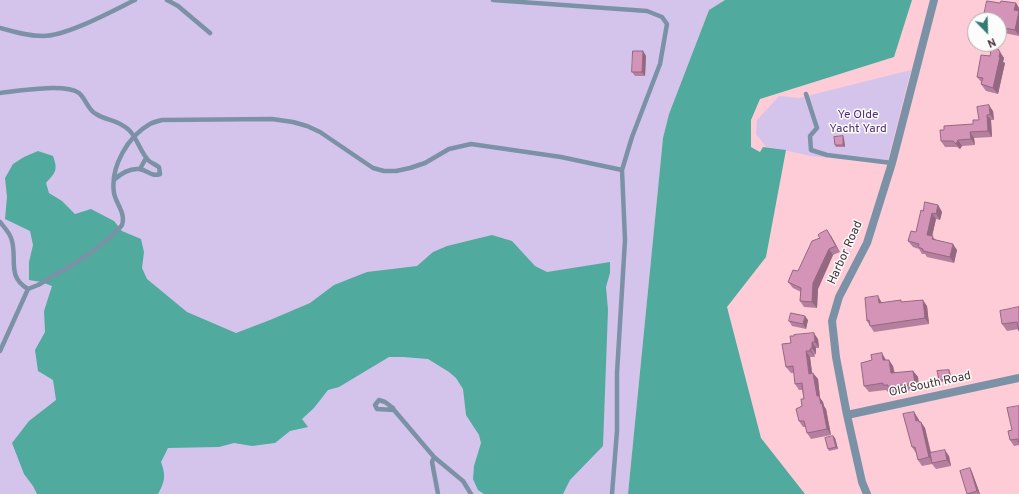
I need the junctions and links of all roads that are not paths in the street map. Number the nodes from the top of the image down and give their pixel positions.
1 (135, 0) edge
2 (167, 0) edge
3 (493, 0) edge
4 (934, 0) edge
5 (0, 28) edge
6 (210, 33) dead end
7 (0, 93) edge
8 (806, 94) dead end
9 (134, 136) junction
10 (146, 158) junction
11 (892, 163) junction
12 (140, 169) junction
13 (622, 170) junction
14 (113, 182) junction
15 (0, 222) edge
16 (28, 289) junction
17 (0, 351) edge
18 (1019, 378) edge
19 (393, 408) dead end
20 (847, 414) junction
21 (434, 457) junction
22 (438, 494) edge
23 (472, 494) edge
24 (612, 494) edge
25 (867, 494) edge

1 - 5 lane
2 - 6 lane
3 - 13 lane
4 - 11 street, Harbor Road
7 - 9 lane
8 - 11 lane
9 - 10 lane
9 - 13 lane
9 - 14 lane
10 - 12 lane
10 - 12 lane
11 - 20 street, Harbor Road
12 - 14 lane
13 - 24 lane
14 - 16 lane
15 - 16 lane
16 - 17 lane
18 - 20 street, Old South Road
19 - 21 lane
20 - 25 street, Harbor Road
21 - 22 lane
21 - 23 lane

